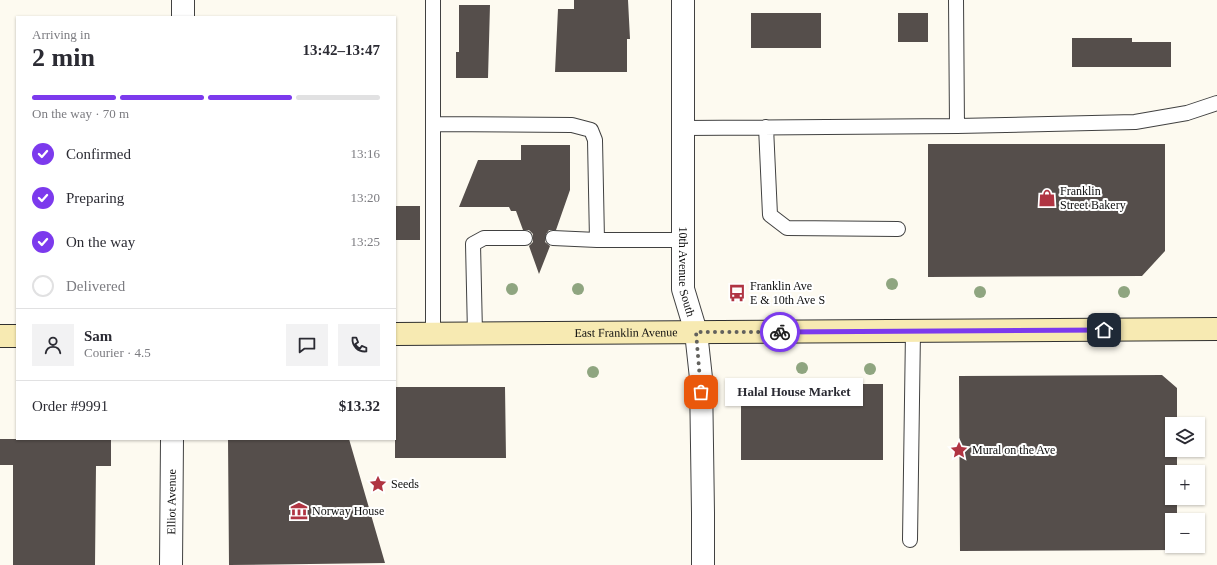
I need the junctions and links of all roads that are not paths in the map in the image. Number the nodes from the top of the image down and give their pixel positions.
1 (183, 0) edge
2 (433, 0) edge
3 (683, 0) edge
4 (956, 0) edge
5 (183, 16) edge
6 (1217, 103) edge
7 (433, 124) junction
8 (957, 126) junction
9 (766, 127) junction
10 (683, 128) junction
11 (898, 229) dead end
12 (525, 238) dead end
13 (554, 238) dead end
14 (597, 240) junction
15 (683, 240) junction
16 (1217, 329) edge
17 (913, 331) junction
18 (696, 332) junction
19 (475, 333) junction
20 (396, 334) edge
21 (433, 334) junction
22 (0, 336) edge
23 (16, 336) edge
24 (172, 440) edge
25 (910, 540) dead end
26 (171, 565) edge
27 (703, 565) edge

1 - 5 street
2 - 7 lane
3 - 10 street, 10th Avenue South
4 - 8 lane
6 - 8 lane
7 - 14 lane
7 - 21 lane
8 - 9 lane
9 - 10 lane
9 - 11 lane
10 - 15 street, 10th Avenue South
12 - 19 lane
13 - 14 lane
14 - 15 lane
15 - 18 street, 10th Avenue South
16 - 17 main road, East Franklin Avenue
17 - 18 main road, East Franklin Avenue
17 - 25 lane
18 - 19 main road, East Franklin Avenue
18 - 27 street, 10th Avenue South
19 - 21 main road, East Franklin Avenue
20 - 21 main road, East Franklin Avenue
22 - 23 main road
24 - 26 street, Elliot Avenue

